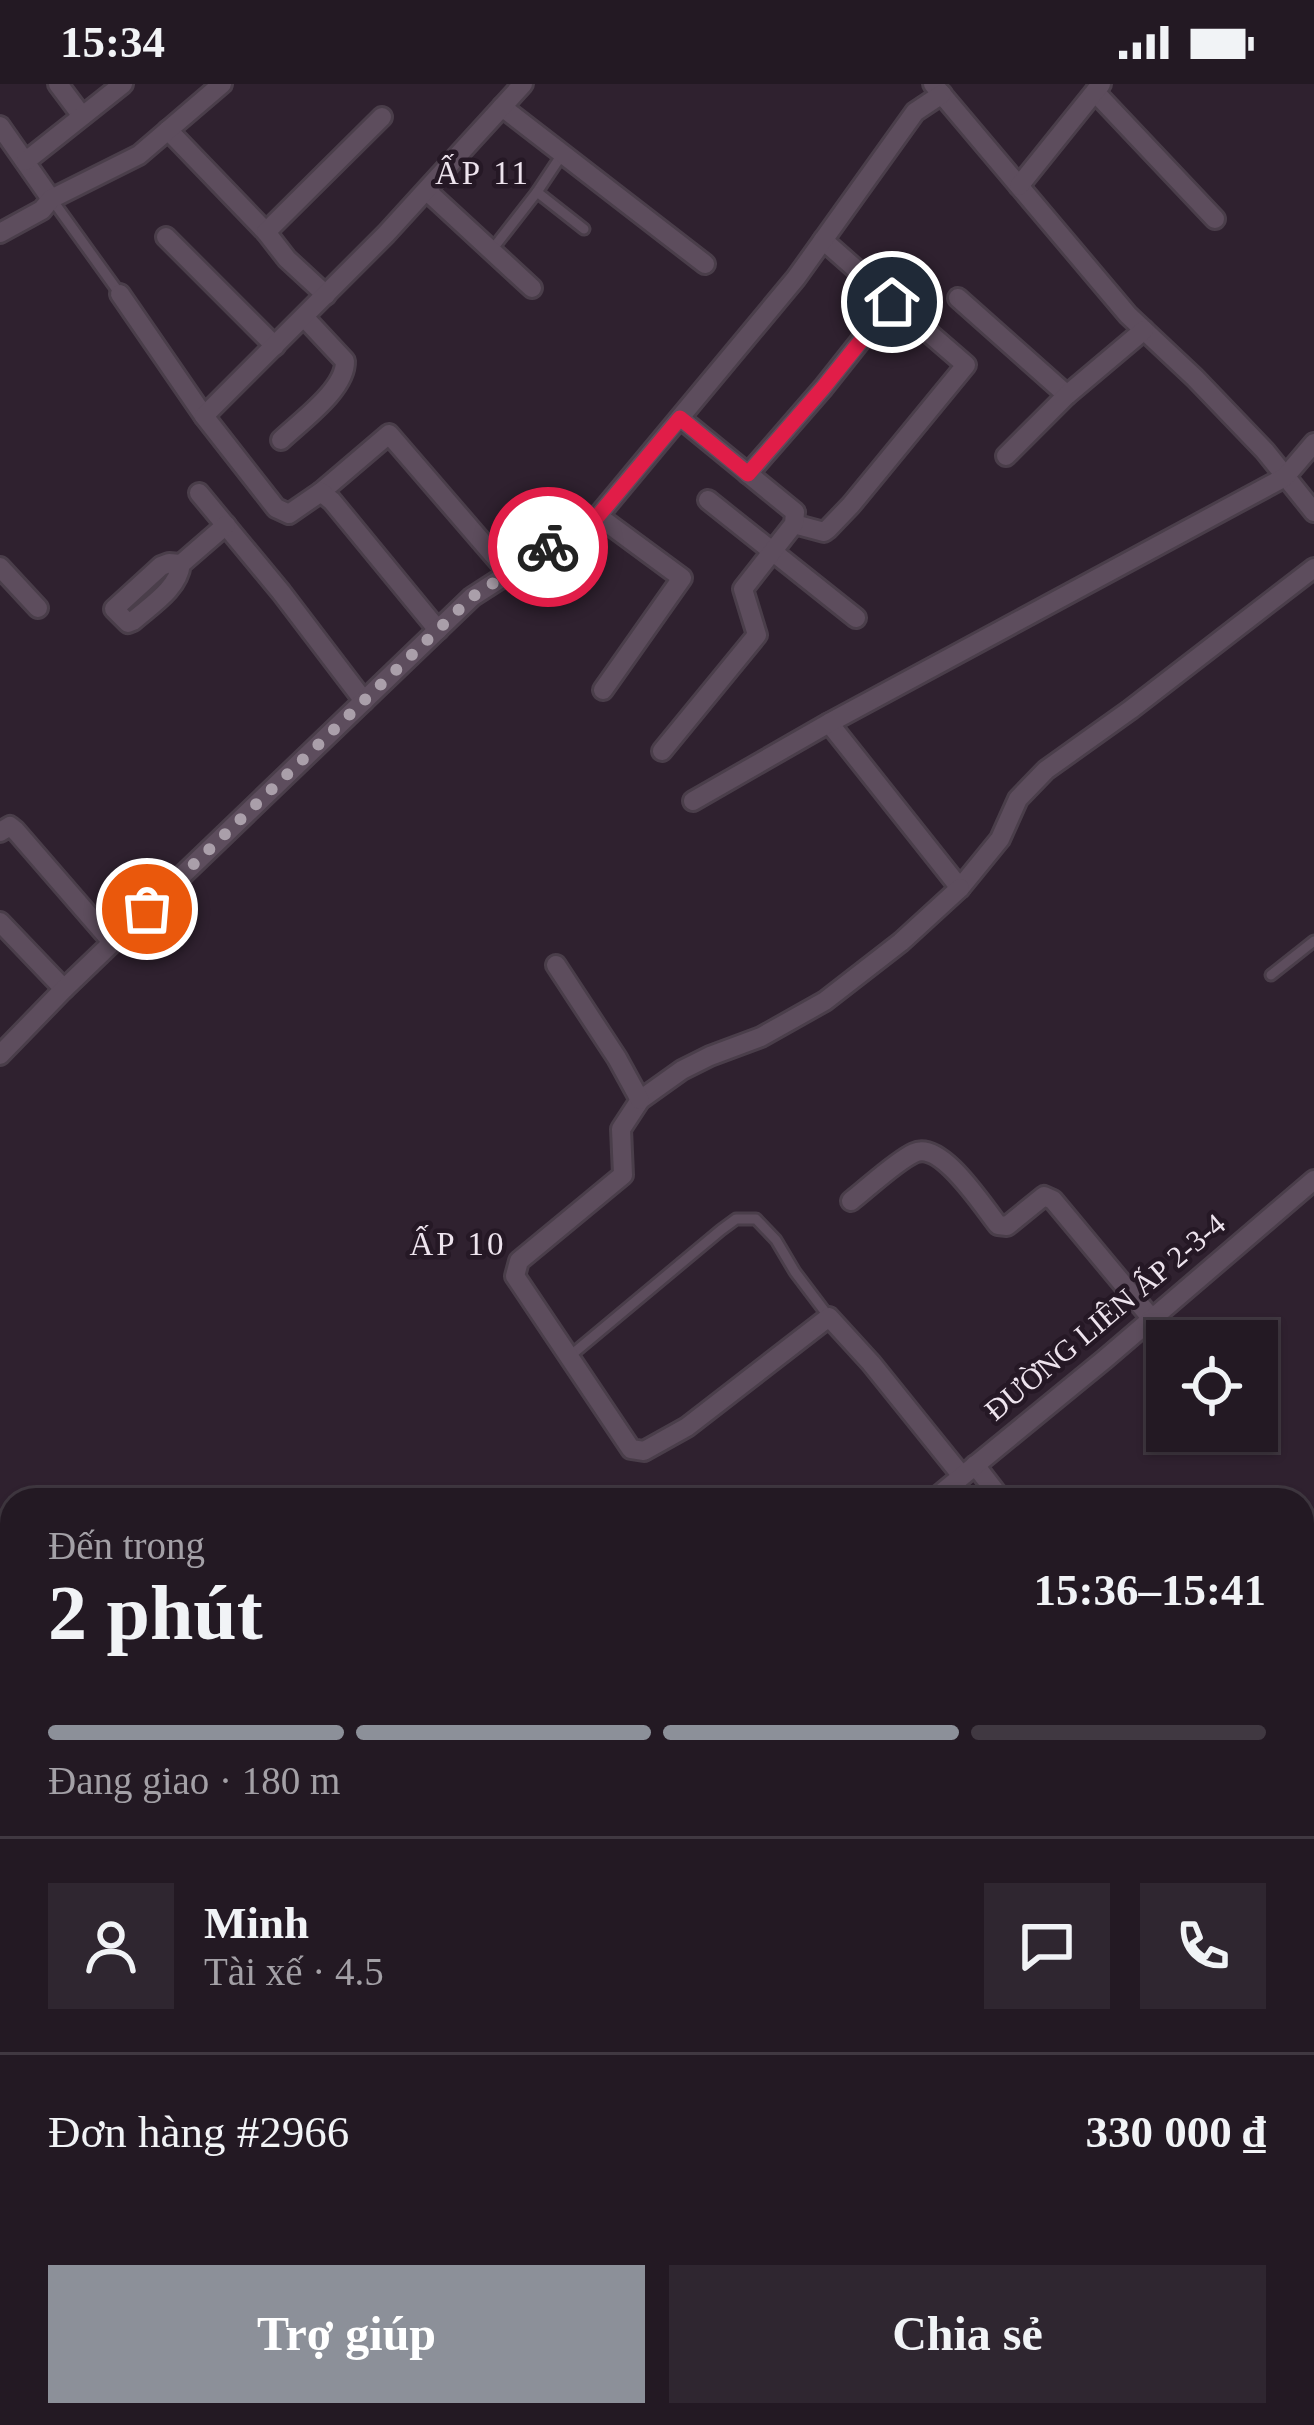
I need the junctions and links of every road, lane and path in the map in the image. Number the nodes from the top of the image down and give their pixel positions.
1 (58, 84) edge
2 (123, 84) edge
3 (222, 84) edge
4 (523, 84) edge
5 (1098, 88) edge
6 (938, 89) edge
7 (502, 107) junction
8 (82, 116) junction
9 (382, 117) dead end
10 (0, 125) edge
11 (167, 130) junction
12 (563, 153) junction
13 (26, 160) junction
14 (1019, 186) junction
15 (427, 191) junction
16 (537, 192) junction
17 (51, 199) junction
18 (1215, 219) dead end
19 (584, 229) dead end
20 (266, 232) junction
21 (0, 233) edge
22 (166, 237) dead end
23 (824, 240) junction
24 (491, 251) junction
25 (705, 264) dead end
26 (532, 288) dead end
27 (120, 293) joint
28 (326, 295) junction
29 (958, 298) dead end
30 (892, 302) junction
31 (304, 316) junction
32 (1144, 330) junction
33 (275, 346) junction
34 (1066, 395) junction
35 (204, 416) junction
36 (680, 418) junction
37 (281, 440) dead end
38 (1314, 443) edge
39 (1006, 457) dead end
40 (748, 474) junction
41 (1285, 476) junction
42 (321, 492) junction
43 (199, 493) dead end
44 (708, 500) dead end
45 (1314, 512) edge
46 (598, 516) junction
47 (794, 524) junction
48 (226, 526) junction
49 (773, 552) junction
50 (181, 564) dead end
51 (0, 567) edge
52 (1314, 568) edge
53 (508, 572) junction
54 (38, 608) dead end
55 (856, 618) dead end
56 (438, 630) junction
57 (603, 690) dead end
58 (364, 701) junction
59 (829, 723) junction
60 (662, 751) dead end
61 (693, 801) dead end
62 (0, 832) edge
63 (960, 888) junction
64 (0, 922) edge
65 (1314, 940) edge
66 (112, 942) junction
67 (556, 965) dead end
68 (1271, 975) dead end
69 (64, 989) junction
70 (0, 1055) edge
71 (640, 1100) junction
72 (1314, 1180) edge
73 (851, 1201) dead end
74 (829, 1317) junction
75 (1152, 1318) junction
76 (570, 1356) junction
77 (969, 1470) junction
78 (947, 1488) edge
79 (989, 1488) edge

1 - 8 street
2 - 8 street
3 - 11 street
4 - 7 street
5 - 14 street
5 - 18 street
6 - 14 street
6 - 23 street
7 - 12 street
7 - 15 street
8 - 13 street
9 - 20 street
10 - 13 street
11 - 17 street
11 - 20 street
12 - 16 lane
12 - 25 street
13 - 17 street
14 - 32 street
15 - 24 street
15 - 28 street
16 - 19 lane
16 - 24 lane
17 - 21 street
17 - 27 lane
20 - 28 street
22 - 33 street
23 - 30 street
23 - 36 street
24 - 26 street
27 - 35 street
28 - 31 street
29 - 34 street
30 - 40 street
30 - 47 street
31 - 33 street
31 - 37 street
32 - 34 street
32 - 41 street
33 - 35 street
34 - 39 street
35 - 42 street
36 - 40 street
36 - 46 street
38 - 41 street
40 - 47 street
41 - 45 street
41 - 59 street
42 - 53 street
42 - 56 street
43 - 48 street
44 - 49 street
46 - 53 street
46 - 57 street
47 - 49 street
48 - 50 street
48 - 58 street
49 - 55 street
49 - 60 street
51 - 54 street
52 - 63 street
53 - 56 street
56 - 58 street
58 - 66 street
59 - 61 street
59 - 63 street
62 - 66 street
63 - 71 street
64 - 69 street
65 - 68 lane
66 - 69 street
67 - 71 street
69 - 70 street
71 - 76 street
72 - 75 street, ĐƯỜNG LIÊN ẤP 2-3-4
73 - 75 street
74 - 76 street
74 - 76 lane
74 - 77 street
75 - 77 street, ĐƯỜNG LIÊN ẤP 2-3-4
77 - 78 street, ĐƯỜNG LIÊN ẤP 2-3-4
77 - 79 street

